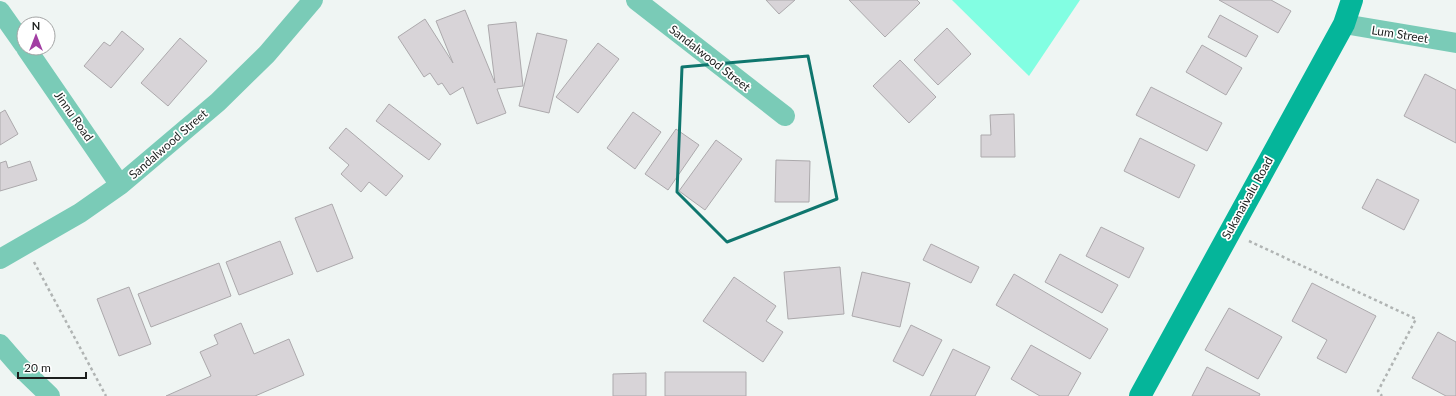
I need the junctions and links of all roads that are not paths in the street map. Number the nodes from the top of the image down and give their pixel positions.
1 (313, 0) edge
2 (636, 0) edge
3 (1352, 0) edge
4 (0, 11) edge
5 (1344, 24) junction
6 (16, 34) edge
7 (1456, 43) edge
8 (31, 56) edge
9 (785, 116) dead end
10 (120, 185) junction
11 (0, 259) edge
12 (0, 344) edge
13 (50, 396) edge
14 (1140, 396) edge

1 - 10 street, Sandalwood Street
2 - 9 street, Sandalwood Street
3 - 5 main road, Sukanaivalu Road
4 - 6 street
5 - 7 street, Lum Street
5 - 14 main road, Sukanaivalu Road
8 - 10 street, Jinnu Road
10 - 11 street, Sandalwood Street
12 - 13 street

